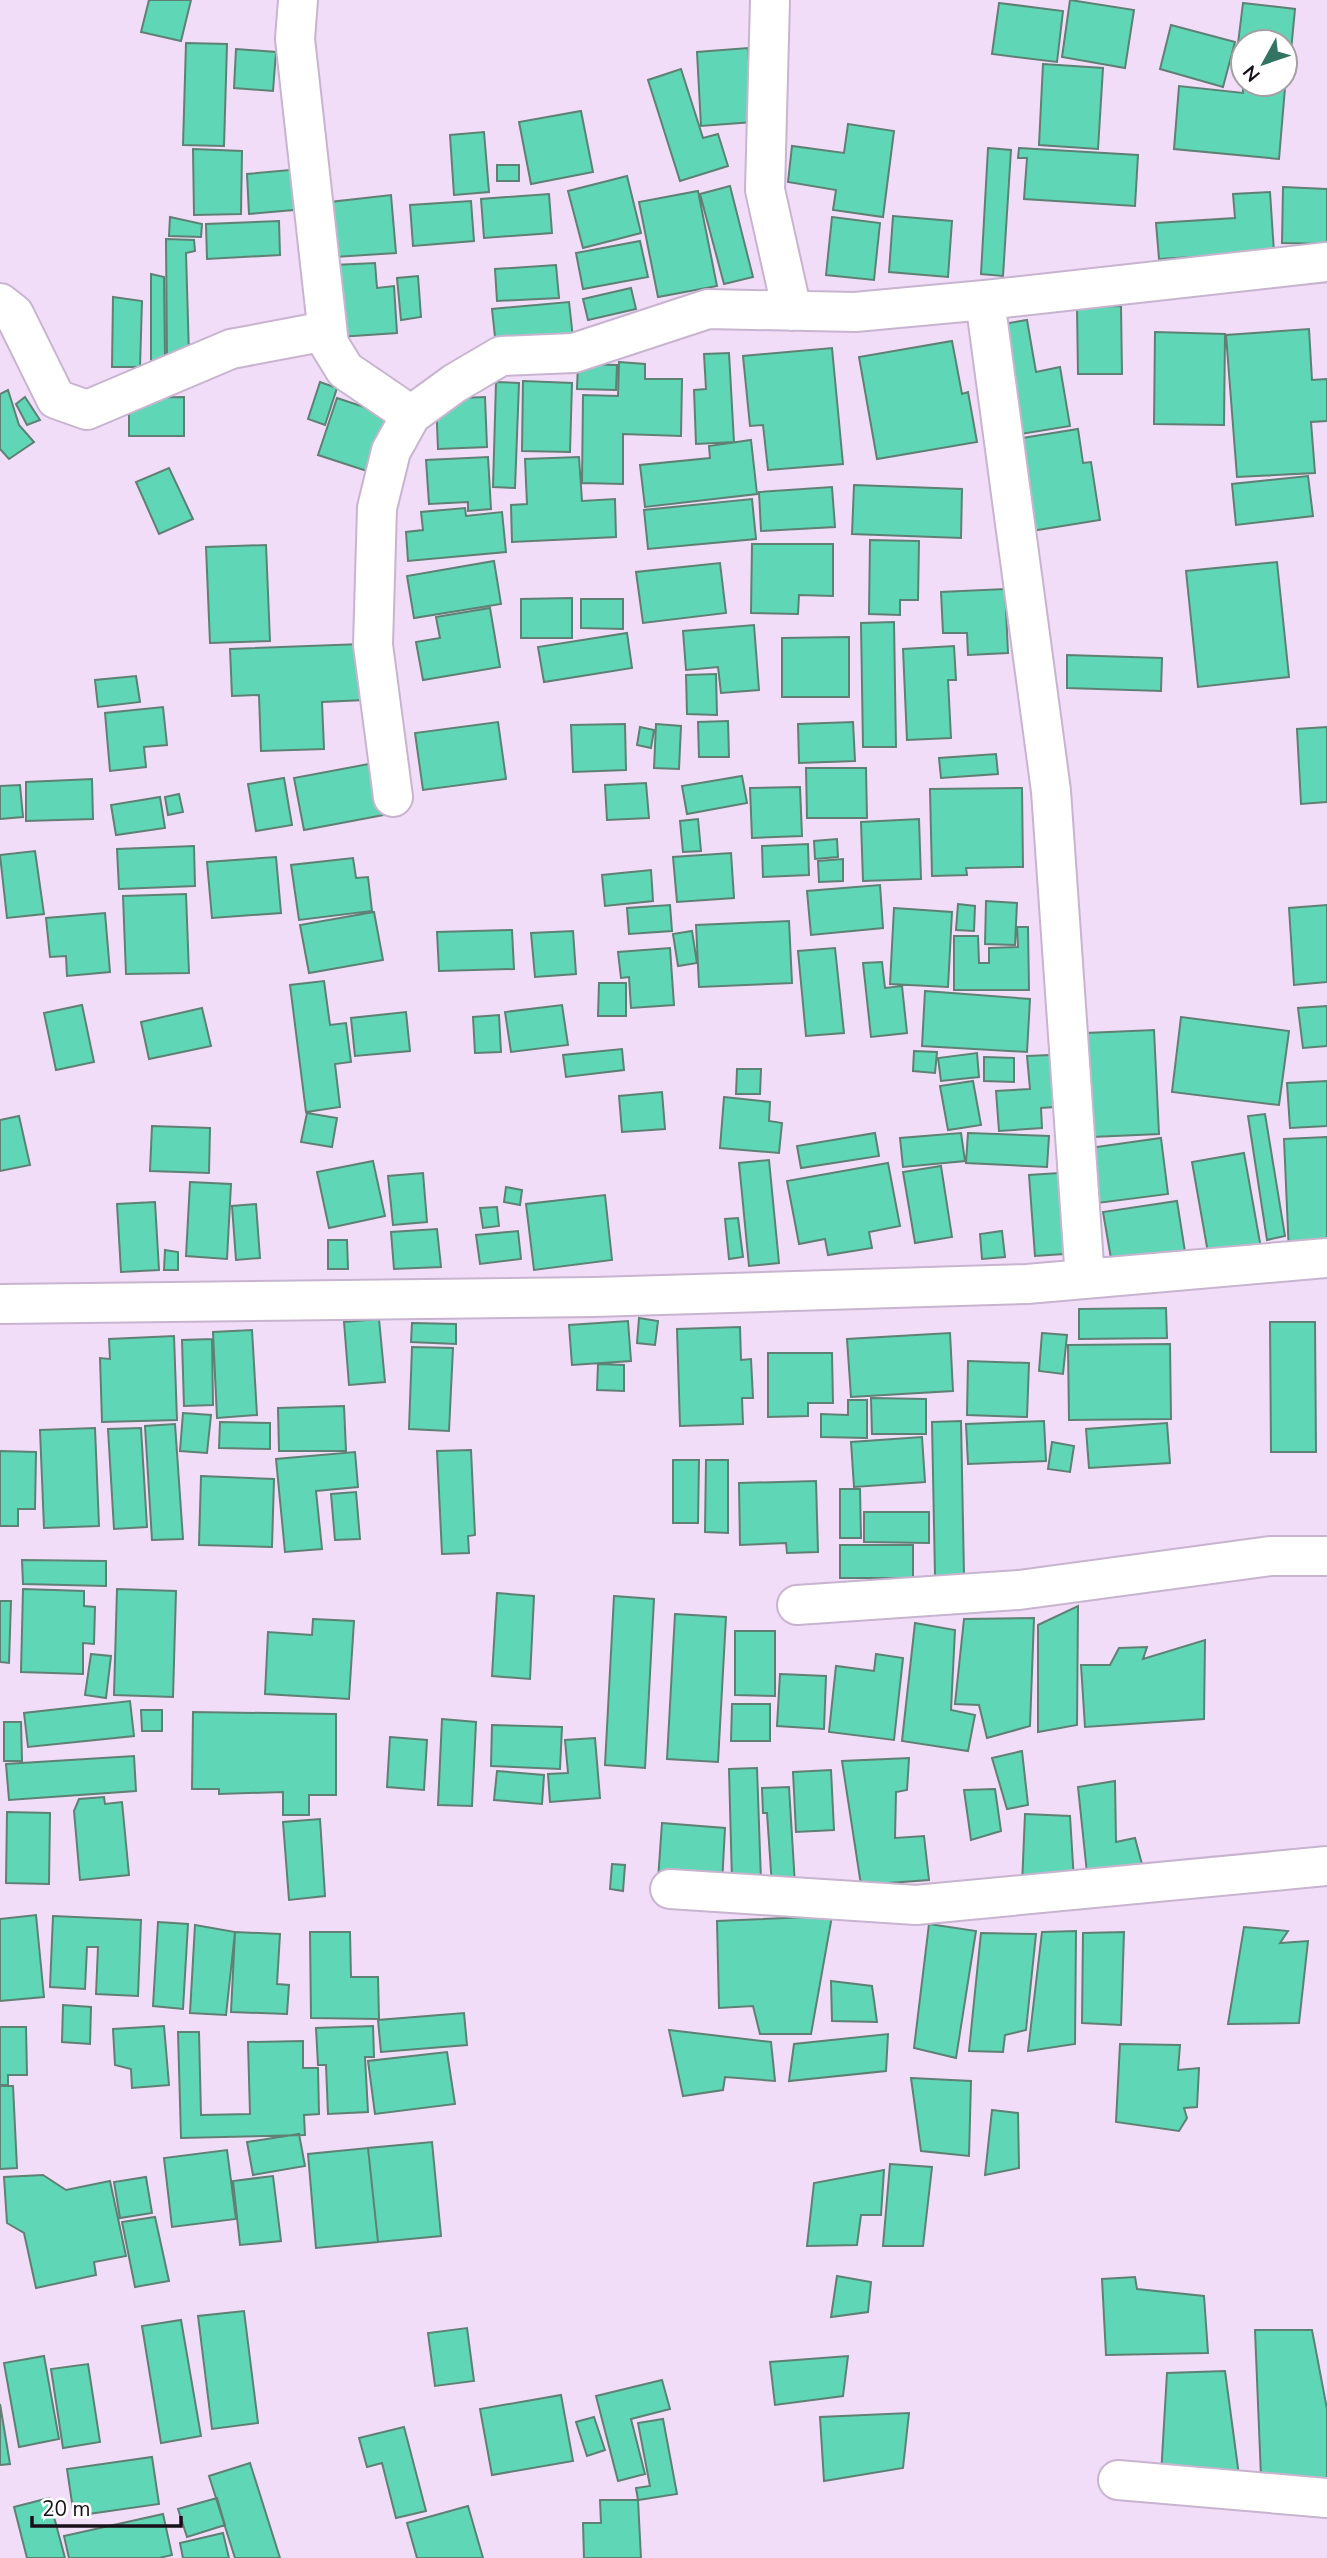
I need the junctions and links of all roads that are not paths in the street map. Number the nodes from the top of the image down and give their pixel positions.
1 (298, 0) edge
2 (769, 0) edge
3 (1327, 262) edge
4 (985, 300) junction
5 (0, 303) edge
6 (792, 311) junction
7 (326, 331) junction
8 (411, 415) junction
9 (393, 797) dead end
10 (1327, 1258) edge
11 (1085, 1279) junction
12 (0, 1304) edge
13 (1327, 1556) edge
14 (797, 1605) dead end
15 (1327, 1866) edge
16 (670, 1889) dead end
17 (1118, 2480) dead end
18 (1327, 2498) edge

1 - 7 street
2 - 6 street
3 - 4 street
4 - 6 street
4 - 11 street
5 - 7 street
6 - 8 street
7 - 8 street
8 - 9 street
10 - 11 street
11 - 12 street
13 - 14 street
15 - 16 street
17 - 18 street

